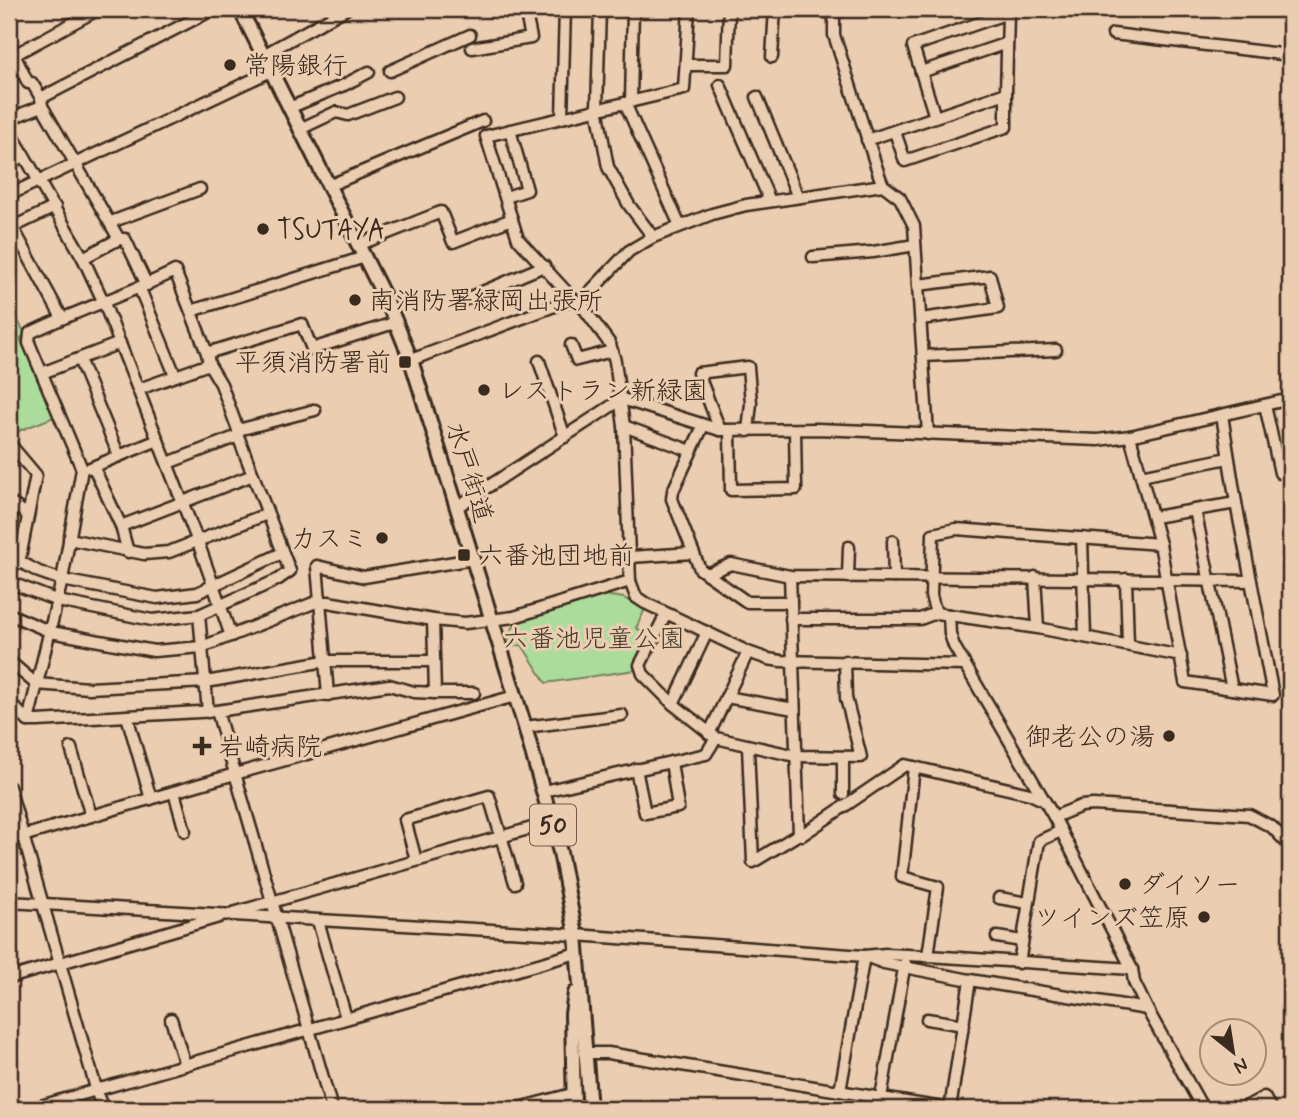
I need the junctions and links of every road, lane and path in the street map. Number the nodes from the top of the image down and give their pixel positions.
1 (99, 9) edge
2 (215, 9) edge
3 (240, 9) edge
4 (346, 9) edge
5 (525, 9) edge
6 (565, 9) edge
7 (600, 9) edge
8 (633, 9) edge
9 (689, 9) edge
10 (729, 9) edge
11 (775, 9) edge
12 (810, 9) edge
13 (847, 9) edge
14 (834, 11) edge
15 (1112, 34) dead end
16 (470, 35) dead end
17 (1007, 43) junction
18 (9, 44) edge
19 (472, 48) dead end
20 (14, 55) junction
21 (263, 55) junction
22 (1290, 55) edge
23 (772, 57) dead end
24 (687, 65) junction
25 (20, 69) junction
26 (271, 71) junction
27 (390, 71) dead end
28 (369, 72) dead end
29 (921, 72) junction
30 (9, 74) edge
31 (720, 85) dead end
32 (1006, 93) junction
33 (395, 97) dead end
34 (757, 97) dead end
35 (42, 102) junction
36 (628, 103) junction
37 (289, 108) junction
38 (597, 108) junction
39 (562, 117) junction
40 (936, 117) junction
41 (9, 119) edge
42 (483, 121) dead end
43 (9, 129) edge
44 (300, 129) junction
45 (510, 130) junction
46 (895, 132) junction
47 (867, 140) junction
48 (24, 156) junction
49 (9, 164) edge
50 (76, 164) junction
51 (39, 180) junction
52 (883, 185) junction
53 (328, 186) junction
54 (200, 189) dead end
55 (9, 195) edge
56 (506, 197) junction
57 (798, 197) junction
58 (770, 201) junction
59 (55, 207) junction
60 (512, 219) junction
61 (111, 222) junction
62 (680, 226) junction
63 (11, 228) edge
64 (653, 237) junction
65 (119, 239) junction
66 (358, 245) junction
67 (915, 245) junction
68 (365, 257) junction
69 (813, 257) dead end
70 (83, 258) junction
71 (544, 266) junction
72 (918, 285) junction
73 (144, 287) junction
74 (573, 299) junction
75 (461, 301) dead end
76 (104, 303) junction
77 (583, 307) junction
78 (191, 310) junction
79 (62, 318) junction
80 (921, 318) junction
81 (397, 322) junction
82 (120, 343) junction
83 (571, 345) dead end
84 (1056, 350) dead end
85 (612, 351) junction
86 (207, 352) junction
87 (923, 356) junction
88 (79, 359) junction
89 (411, 360) junction
90 (539, 361) dead end
91 (209, 364) junction
92 (42, 373) junction
93 (175, 375) junction
94 (139, 389) junction
95 (1290, 399) edge
96 (622, 400) junction
97 (1265, 405) junction
98 (315, 410) dead end
99 (1222, 415) junction
100 (624, 426) junction
101 (703, 426) junction
102 (725, 430) junction
103 (795, 430) junction
104 (748, 431) junction
105 (238, 433) junction
106 (928, 434) junction
107 (1130, 436) junction
108 (565, 437) junction
109 (158, 440) junction
110 (9, 443) edge
111 (691, 451) junction
112 (119, 456) junction
113 (1228, 458) junction
114 (168, 463) junction
115 (94, 468) junction
116 (82, 469) junction
117 (1290, 471) edge
118 (253, 475) junction
119 (1141, 476) junction
120 (9, 502) edge
121 (183, 502) junction
122 (1236, 503) junction
123 (457, 507) junction
124 (1195, 510) junction
125 (267, 514) junction
126 (28, 515) junction
127 (1154, 517) junction
128 (121, 526) junction
129 (1082, 538) junction
130 (69, 539) junction
131 (893, 541) dead end
132 (198, 542) junction
133 (1160, 544) junction
134 (849, 547) dead end
135 (128, 552) junction
136 (282, 553) junction
137 (692, 553) junction
138 (9, 556) edge
139 (630, 557) junction
140 (473, 559) junction
141 (19, 563) junction
142 (707, 574) junction
143 (790, 576) junction
144 (848, 577) junction
145 (894, 577) junction
146 (932, 577) junction
147 (1034, 577) junction
148 (1082, 578) junction
149 (1126, 579) junction
150 (62, 580) junction
151 (1167, 580) junction
152 (1210, 580) junction
153 (630, 581) junction
154 (1251, 581) junction
155 (9, 582) edge
156 (213, 585) junction
157 (58, 601) junction
158 (321, 602) junction
159 (791, 602) junction
160 (220, 607) junction
161 (936, 613) junction
162 (9, 614) edge
163 (666, 614) junction
164 (199, 615) junction
165 (949, 615) junction
166 (491, 619) junction
167 (791, 619) junction
168 (433, 620) junction
169 (1038, 628) junction
170 (51, 632) junction
171 (707, 632) junction
172 (231, 636) junction
173 (1085, 637) junction
174 (1128, 645) junction
175 (202, 647) junction
176 (748, 652) junction
177 (1181, 656) junction
178 (9, 661) edge
179 (325, 661) junction
180 (434, 661) junction
181 (793, 661) junction
182 (845, 661) junction
183 (965, 665) junction
184 (206, 682) junction
185 (36, 684) junction
186 (1232, 690) junction
187 (435, 693) junction
188 (474, 693) dead end
189 (328, 695) junction
190 (515, 696) junction
191 (726, 697) junction
192 (9, 702) edge
193 (673, 704) junction
194 (794, 709) junction
195 (213, 711) junction
196 (622, 715) dead end
197 (127, 716) junction
198 (27, 721) junction
199 (525, 727) junction
200 (712, 736) junction
201 (748, 747) junction
202 (71, 748) dead end
203 (796, 757) junction
204 (843, 757) junction
205 (671, 762) junction
206 (914, 768) junction
207 (636, 769) junction
208 (235, 774) junction
209 (9, 787) edge
210 (544, 791) junction
211 (174, 792) junction
212 (843, 794) dead end
213 (151, 799) junction
214 (1044, 800) junction
215 (91, 816) junction
216 (1054, 817) junction
217 (553, 822) junction
218 (184, 831) dead end
219 (1061, 831) junction
220 (799, 834) junction
221 (23, 836) junction
222 (502, 836) junction
223 (9, 840) edge
224 (1290, 846) edge
225 (416, 860) junction
226 (515, 883) dead end
227 (999, 898) dead end
228 (9, 902) edge
229 (271, 902) junction
230 (1028, 903) junction
231 (42, 904) junction
232 (226, 915) junction
233 (276, 918) junction
234 (318, 921) junction
235 (576, 935) junction
236 (997, 937) dead end
237 (1022, 941) junction
238 (577, 953) junction
239 (864, 956) junction
240 (928, 956) junction
241 (905, 961) junction
242 (59, 963) junction
243 (1019, 963) junction
244 (1132, 969) junction
245 (578, 976) junction
246 (9, 978) edge
247 (970, 980) junction
248 (1147, 1009) junction
249 (346, 1018) junction
250 (171, 1019) dead end
251 (927, 1019) dead end
252 (964, 1025) junction
253 (309, 1030) junction
254 (584, 1053) junction
255 (185, 1065) junction
256 (97, 1090) junction
257 (840, 1091) junction
258 (572, 1094) junction
259 (881, 1097) junction
260 (30, 1109) edge
261 (102, 1109) edge
262 (332, 1109) edge
263 (515, 1109) edge
264 (574, 1109) edge
265 (590, 1109) edge
266 (949, 1109) edge
267 (1203, 1109) edge
268 (1242, 1109) edge
269 (1271, 1109) edge

1 - 20 street
2 - 35 street
3 - 21 main road, 水戸街道 / 50
4 - 21 street
5 - 19 street
6 - 39 street
7 - 38 street
8 - 36 street
9 - 24 street
10 - 24 street
11 - 23 street
12 - 14 street
13 - 14 street
14 - 47 street
15 - 22 street
16 - 27 street
17 - 29 street
17 - 29 street
17 - 32 street
18 - 20 street
20 - 25 street
21 - 26 main road, 水戸街道 / 50
24 - 36 street
25 - 30 street
25 - 35 street
26 - 37 main road, 水戸街道 / 50
26 - 50 street
28 - 37 street
29 - 40 street
31 - 58 street
32 - 40 street
32 - 46 street
33 - 44 street
34 - 57 street
35 - 41 street
35 - 50 street
36 - 38 street
36 - 62 street
37 - 44 main road, 水戸街道 / 50
38 - 39 street
38 - 64 street
39 - 45 street
40 - 46 street
42 - 53 street
43 - 48 street
44 - 53 main road, 水戸街道 / 50
45 - 56 street
45 - 56 street
46 - 47 street
47 - 52 street
48 - 49 street
48 - 51 street
50 - 51 street
50 - 61 street
51 - 55 street
51 - 59 street
52 - 57 street
52 - 67 street
53 - 66 main road, 水戸街道 / 50
54 - 61 street
56 - 60 street
57 - 58 street
58 - 62 street
59 - 63 street
59 - 70 street
60 - 66 street
60 - 71 street
61 - 65 street
62 - 64 street
63 - 79 street
64 - 77 street
65 - 70 street
65 - 73 street
66 - 68 main road, 水戸街道 / 50
67 - 69 street
67 - 72 street
68 - 78 street
68 - 81 main road, 水戸街道 / 50
70 - 76 street
71 - 74 street
71 - 75 street
72 - 80 street
72 - 80 street
73 - 76 street
73 - 78 street
73 - 93 street
74 - 77 street
74 - 89 street
76 - 79 street
76 - 82 street
77 - 85 street
78 - 86 street
79 - 92 street
80 - 87 street
81 - 86 street
81 - 89 main road, 水戸街道 / 50
82 - 88 street
82 - 94 street
83 - 85 street
84 - 87 street
85 - 96 street
86 - 91 street
87 - 106 street
88 - 92 street
88 - 112 street
89 - 123 main road, 水戸街道 / 50
90 - 108 street
91 - 93 street
91 - 105 street
92 - 116 street
93 - 94 street
94 - 109 street
95 - 97 street
96 - 100 street
96 - 101 street
96 - 108 street
97 - 99 street
97 - 117 street
98 - 105 street
99 - 107 street
99 - 113 street
100 - 111 street
100 - 139 street
101 - 102 street
101 - 111 street
102 - 103 street
102 - 104 street
102 - 104 street
103 - 104 street
103 - 106 street
105 - 114 street
105 - 118 street
106 - 107 street
107 - 119 street
108 - 123 street
109 - 112 street
109 - 114 street
110 - 126 street
111 - 137 street
112 - 115 street
113 - 119 street
113 - 122 street
114 - 121 street
115 - 116 street
115 - 128 street
116 - 130 street
118 - 121 street
118 - 125 street
119 - 127 street
120 - 126 street
121 - 128 street
121 - 132 street
122 - 124 street
122 - 154 street
123 - 140 main road, 水戸街道 / 50
124 - 127 street
124 - 152 street
125 - 132 street
125 - 136 street
126 - 141 street
127 - 133 street
128 - 135 street
129 - 133 street
129 - 146 street
129 - 148 street
130 - 135 street
130 - 150 street
131 - 145 street
132 - 135 street
132 - 156 street
133 - 151 street
134 - 144 street
136 - 156 street
136 - 160 street
137 - 139 street
137 - 142 street
138 - 141 street
139 - 153 street
140 - 158 street
140 - 166 main road, 水戸街道 / 50
141 - 150 street
142 - 143 street
142 - 159 street
143 - 144 street
143 - 159 street
144 - 145 street
145 - 146 street
146 - 147 street
146 - 161 street
147 - 148 street
147 - 169 street
148 - 149 street
148 - 173 street
149 - 151 street
149 - 174 street
150 - 156 street
150 - 157 street
151 - 152 street
151 - 177 street
152 - 154 street
152 - 186 street
153 - 163 street
153 - 166 street
154 - 186 street
155 - 157 street
156 - 160 street
157 - 164 street
157 - 170 street
158 - 168 street
158 - 172 street
158 - 179 street
159 - 167 street
160 - 164 street
160 - 172 street
161 - 165 street
161 - 167 street
162 - 170 street
163 - 171 street
163 - 193 street
164 - 175 street
165 - 169 street
165 - 183 street
166 - 168 street
166 - 190 main road, 水戸街道 / 50
167 - 181 street
168 - 180 street
169 - 173 street
170 - 175 street
170 - 185 street
171 - 176 street
171 - 193 street
172 - 175 street
173 - 174 street
174 - 177 street
175 - 184 street
176 - 181 street
176 - 191 street
177 - 186 street
178 - 185 street
179 - 180 street
179 - 184 street
179 - 189 street
180 - 187 street
181 - 182 street
181 - 194 street
182 - 183 street
182 - 204 street
183 - 214 street
184 - 185 street
184 - 195 street
185 - 198 street
187 - 188 street
187 - 189 street
189 - 195 street
190 - 199 main road, 水戸街道 / 50
190 - 208 street
191 - 194 street
191 - 200 street
192 - 198 street
193 - 200 street
194 - 203 street
195 - 197 street
195 - 208 street
196 - 199 street
197 - 198 street
197 - 213 street
199 - 210 main road, 水戸街道 / 50
200 - 201 street
200 - 205 street
201 - 203 street
201 - 220 street
202 - 215 street
203 - 204 street
203 - 220 street
204 - 212 street
205 - 207 street
205 - 207 street
206 - 214 street
206 - 220 street
206 - 240 street
207 - 210 street
208 - 211 street
208 - 229 street
209 - 221 street
210 - 217 main road, 水戸街道 / 50
211 - 213 street
211 - 218 street
213 - 215 street
214 - 216 street
215 - 221 street
216 - 219 street
216 - 224 street
217 - 222 street
217 - 235 main road, 水戸街道 / 50
219 - 230 street
219 - 244 street
221 - 223 street
221 - 231 street
222 - 225 street
222 - 225 street
222 - 226 street
225 - 229 street
227 - 230 street
228 - 231 street
229 - 232 street
229 - 233 street
230 - 237 street
231 - 232 street
231 - 242 street
232 - 233 street
232 - 242 street
233 - 234 street
233 - 253 street
234 - 235 street
234 - 249 street
235 - 238 main road, 水戸街道 / 50
235 - 239 street
236 - 237 street
237 - 243 street
238 - 245 main road, 水戸街道 / 50
238 - 249 street
239 - 241 street
239 - 257 street
240 - 241 street
240 - 243 street
241 - 247 street
241 - 259 street
242 - 246 street
242 - 256 street
243 - 244 street
244 - 248 street
245 - 254 main road, 水戸街道 / 50
245 - 258 main road, 水戸街道 / 50
247 - 248 street
247 - 252 street
248 - 267 street
249 - 253 street
250 - 255 street
251 - 252 street
252 - 266 street
253 - 255 street
253 - 262 street
254 - 257 street
254 - 265 main road, 水戸街道 / 50
255 - 256 street
256 - 260 street
256 - 261 street
257 - 259 street
258 - 263 street
258 - 264 main road, 水戸街道 / 50
259 - 266 street
268 - 269 street

